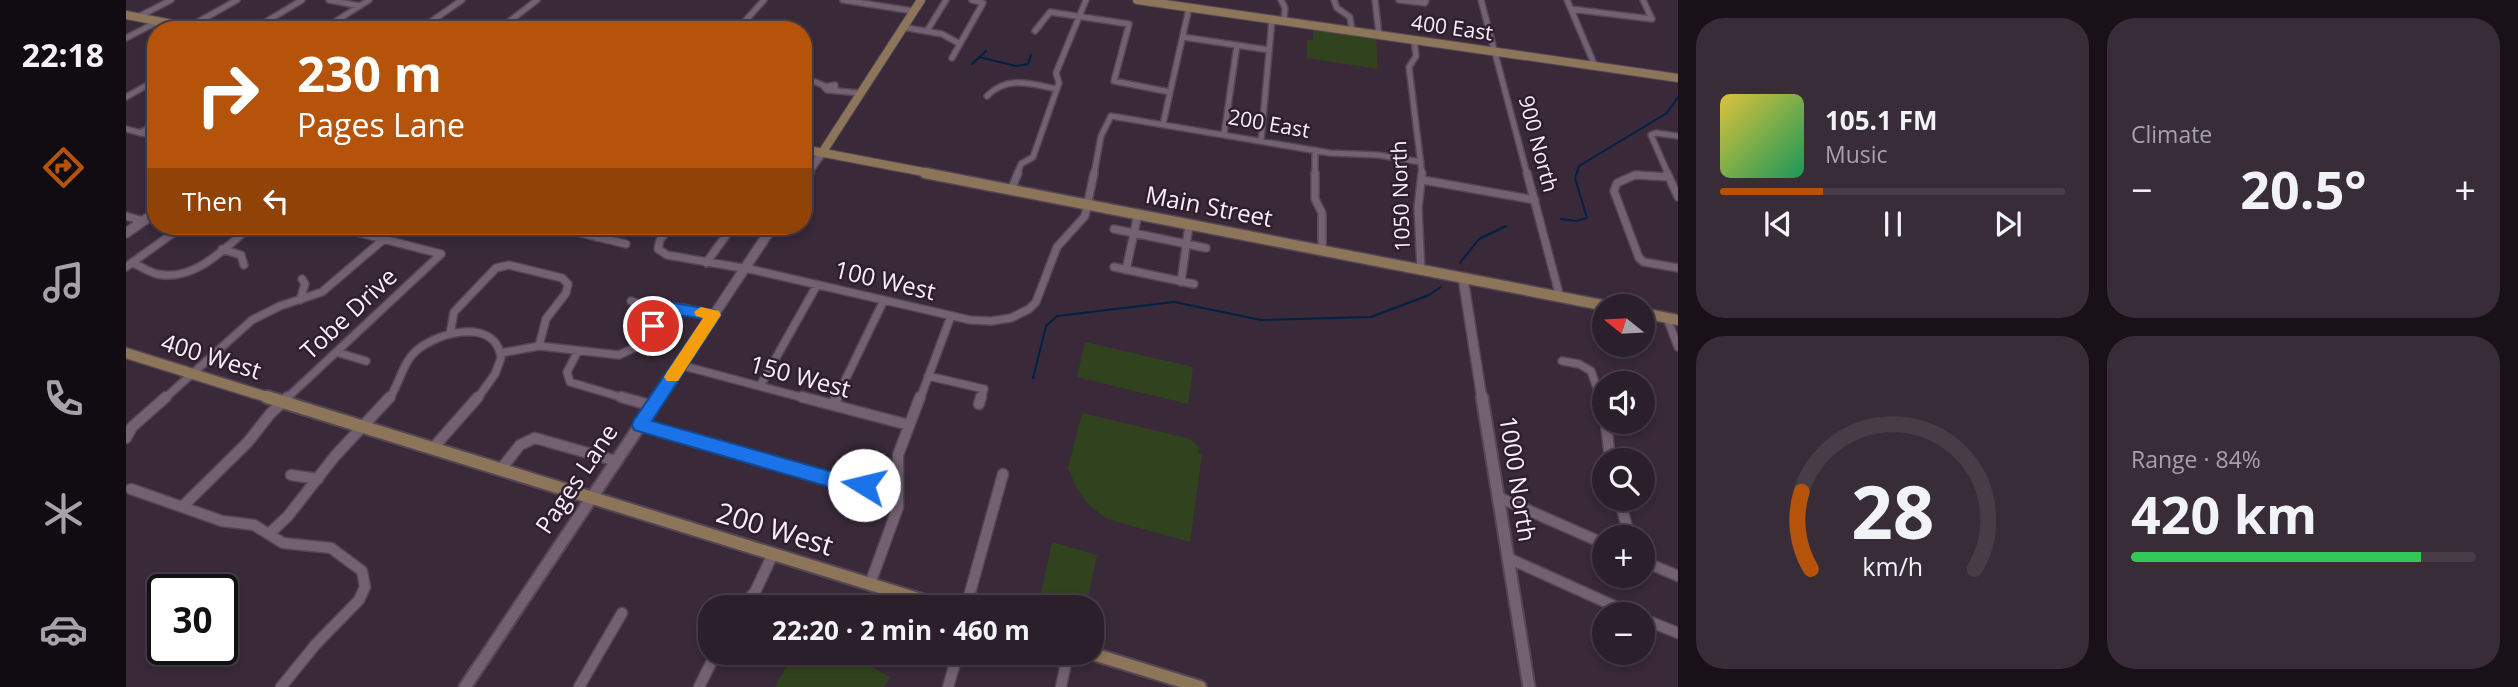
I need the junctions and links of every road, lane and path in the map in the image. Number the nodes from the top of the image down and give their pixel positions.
1 (171, 0) edge
2 (237, 0) edge
3 (302, 0) edge
4 (328, 0) edge
5 (369, 0) edge
6 (462, 0) edge
7 (537, 0) edge
8 (764, 0) edge
9 (843, 0) edge
10 (921, 0) edge
11 (946, 0) edge
12 (972, 0) edge
13 (1086, 0) edge
14 (1137, 0) edge
15 (1281, 0) edge
16 (1334, 0) edge
17 (1376, 0) edge
18 (1399, 0) edge
19 (1481, 0) edge
20 (1567, 0) edge
21 (1643, 0) edge
22 (1148, 1) edge
23 (1426, 2) edge
24 (360, 6) junction
25 (1189, 8) junction
26 (1571, 9) junction
27 (914, 11) junction
28 (126, 15) edge
29 (1079, 16) junction
30 (138, 17) junction
31 (1272, 19) junction
32 (159, 21) edge
33 (200, 21) edge
34 (267, 21) edge
35 (336, 21) edge
36 (432, 21) edge
37 (510, 21) edge
38 (745, 21) edge
39 (1284, 21) junction
40 (147, 27) edge
41 (902, 27) junction
42 (927, 31) junction
43 (1035, 31) dead end
44 (1352, 31) junction
45 (1379, 35) junction
46 (1182, 37) junction
47 (126, 38) edge
48 (1414, 40) junction
49 (960, 44) junction
50 (1237, 45) junction
51 (1269, 50) junction
52 (1495, 52) junction
53 (952, 58) dead end
54 (1595, 66) junction
55 (1678, 78) edge
56 (812, 81) edge
57 (147, 84) edge
58 (1058, 89) junction
59 (1170, 92) junction
60 (859, 93) junction
61 (987, 96) dead end
62 (126, 97) edge
63 (1163, 124) junction
64 (147, 129) edge
65 (126, 130) edge
66 (140, 133) junction
67 (147, 134) edge
68 (1224, 134) junction
69 (1678, 136) edge
70 (1261, 141) junction
71 (1315, 150) junction
72 (812, 151) edge
73 (822, 153) junction
74 (1421, 162) junction
75 (812, 168) edge
76 (1669, 177) junction
77 (1423, 180) junction
78 (1011, 190) junction
79 (1678, 197) edge
80 (1535, 200) junction
81 (1088, 205) junction
82 (1138, 215) junction
83 (126, 216) edge
84 (147, 218) edge
85 (143, 221) junction
86 (1189, 225) junction
87 (1114, 229) dead end
88 (126, 233) edge
89 (1134, 233) junction
90 (171, 235) edge
91 (240, 235) edge
92 (369, 235) edge
93 (588, 235) edge
94 (664, 235) edge
95 (726, 235) edge
96 (767, 235) edge
97 (596, 237) joint
98 (384, 239) junction
99 (626, 244) dead end
100 (1186, 244) junction
101 (1206, 248) dead end
102 (222, 249) junction
103 (1322, 251) junction
104 (706, 263) junction
105 (129, 265) edge
106 (244, 265) dead end
107 (1114, 267) dead end
108 (745, 268) junction
109 (1678, 268) edge
110 (1126, 270) junction
111 (1422, 270) junction
112 (1463, 278) junction
113 (302, 279) dead end
114 (1181, 282) junction
115 (1194, 284) dead end
116 (817, 285) junction
117 (1560, 297) junction
118 (300, 300) junction
119 (884, 300) junction
120 (631, 301) dead end
121 (1592, 303) edge
122 (663, 313) junction
123 (714, 315) junction
124 (951, 316) junction
125 (1673, 319) edge
126 (450, 334) junction
127 (539, 346) junction
128 (1678, 347) edge
129 (578, 351) junction
130 (336, 352) junction
131 (126, 353) edge
132 (501, 353) junction
133 (1562, 360) dead end
134 (366, 361) dead end
135 (680, 365) junction
136 (191, 373) junction
137 (1592, 374) edge
138 (928, 376) junction
139 (760, 386) junction
140 (284, 401) junction
141 (979, 404) dead end
142 (833, 405) junction
143 (653, 406) junction
144 (640, 425) junction
145 (909, 425) junction
146 (363, 426) junction
147 (126, 438) edge
148 (433, 448) junction
149 (616, 461) junction
150 (501, 469) junction
151 (1003, 474) dead end
152 (291, 475) dead end
153 (318, 479) junction
154 (898, 479) junction
155 (131, 489) dead end
156 (592, 497) junction
157 (1499, 497) junction
158 (183, 507) junction
159 (270, 533) junction
160 (1592, 538) edge
161 (773, 554) junction
162 (1508, 558) junction
163 (1655, 566) edge
164 (1678, 576) edge
165 (870, 584) junction
166 (752, 595) edge
167 (905, 595) edge
168 (969, 595) edge
169 (1605, 602) edge
170 (622, 612) dead end
171 (1655, 624) edge
172 (1678, 633) edge
173 (1104, 657) edge
174 (710, 665) edge
175 (954, 665) edge
176 (1066, 665) edge
177 (281, 687) edge
178 (466, 687) edge
179 (579, 687) edge
180 (699, 687) edge
181 (948, 687) edge
182 (1061, 687) edge
183 (1200, 687) edge
184 (1529, 687) edge

1 - 30 street
2 - 33 street
3 - 34 street
4 - 24 street
5 - 24 street
6 - 36 street
7 - 37 street
8 - 38 street
9 - 27 street
10 - 27 main road
11 - 42 street
12 - 49 street
13 - 29 street
14 - 22 main road, 400 East
15 - 39 street
16 - 44 street
17 - 45 street
18 - 23 street
19 - 52 street, 900 North
20 - 26 street
21 - 26 street
22 - 25 main road, 400 East
24 - 35 street
25 - 31 main road, 400 East
25 - 46 street
26 - 54 street
27 - 41 main road
28 - 30 main road
29 - 43 street
29 - 58 street
29 - 59 street
30 - 32 main road
31 - 39 main road, 400 East
31 - 51 street
39 - 44 main road, 400 East
40 - 47 street
41 - 42 street
41 - 60 main road
42 - 49 street
44 - 45 main road, 400 East
45 - 48 main road, 400 East
46 - 50 street
46 - 59 street
48 - 52 main road, 400 East
48 - 74 street, 1050 North
49 - 53 street
50 - 51 street
50 - 68 street
51 - 70 street
52 - 54 main road, 400 East
52 - 80 street, 900 North
54 - 55 main road, 400 East
56 - 60 street
57 - 62 street
58 - 61 street
58 - 78 street
59 - 63 street
60 - 73 main road
63 - 68 street, 200 East
63 - 81 street, 200 East
64 - 66 street
65 - 66 street
66 - 67 street
68 - 70 street, 200 East
69 - 76 street
70 - 71 street, 200 East
71 - 74 street, 200 East
71 - 103 street
72 - 73 main road, Main Street
73 - 75 street
73 - 78 main road, Main Street
74 - 77 street, 1050 North
76 - 79 street
76 - 109 street
77 - 80 street
77 - 111 street, 1050 North
78 - 81 main road, Main Street
80 - 117 street, 900 North
81 - 82 main road, Main Street
81 - 124 street, 100 West
82 - 86 main road, Main Street
82 - 89 street
83 - 85 street
84 - 85 street
85 - 88 street
86 - 100 street
86 - 103 main road, Main Street
87 - 89 street
89 - 100 street
89 - 110 street
90 - 105 street
91 - 102 street
92 - 98 street
93 - 97 street
94 - 104 street, 100 West
95 - 104 street
96 - 108 street, Pages Lane
97 - 99 street
98 - 118 street
98 - 130 street, Tobe Drive
100 - 101 street
100 - 114 street
102 - 105 street
102 - 106 street
103 - 111 main road, Main Street
104 - 108 street, 100 West
107 - 110 street
108 - 116 street, 100 West
108 - 123 street, Pages Lane
110 - 114 street
111 - 112 main road, Main Street
112 - 117 main road, Main Street
112 - 157 street, 1000 North
113 - 118 street
114 - 115 street
116 - 119 street, 100 West
116 - 139 street
117 - 121 main road, Main Street
118 - 136 street
119 - 124 street, 100 West
119 - 142 street
120 - 122 street
122 - 123 street
122 - 129 street
123 - 135 street, Pages Lane
124 - 138 street
125 - 128 street
126 - 127 street
126 - 132 street
126 - 146 street
127 - 129 street
127 - 132 street
129 - 143 street
130 - 134 street
130 - 140 street, Tobe Drive
131 - 136 main road, 400 West
132 - 148 street
133 - 137 street
135 - 139 street, 150 West
135 - 143 street, Pages Lane
136 - 140 main road, 400 West
136 - 147 street
138 - 141 street
138 - 145 street
139 - 142 street, 150 West
140 - 146 main road
140 - 158 street, Tobe Drive
142 - 145 street, 150 West
143 - 144 street, Pages Lane
144 - 149 street, Pages Lane
144 - 154 street
145 - 154 street
146 - 148 main road
146 - 153 street
148 - 150 main road
149 - 150 street
149 - 156 street, Pages Lane
150 - 156 main road, 200 West
151 - 168 street
152 - 153 street
153 - 159 street
154 - 165 street
155 - 158 street
156 - 161 main road, 200 West
156 - 178 street, Pages Lane
157 - 160 street
157 - 162 street, 1000 North
158 - 159 street
159 - 177 street
161 - 165 main road, 200 West
161 - 166 street
162 - 169 street
162 - 184 street, 1000 North
163 - 164 street
165 - 167 main road, 200 West
170 - 179 street
171 - 172 street
173 - 183 main road
174 - 180 street
175 - 181 street
176 - 182 street

